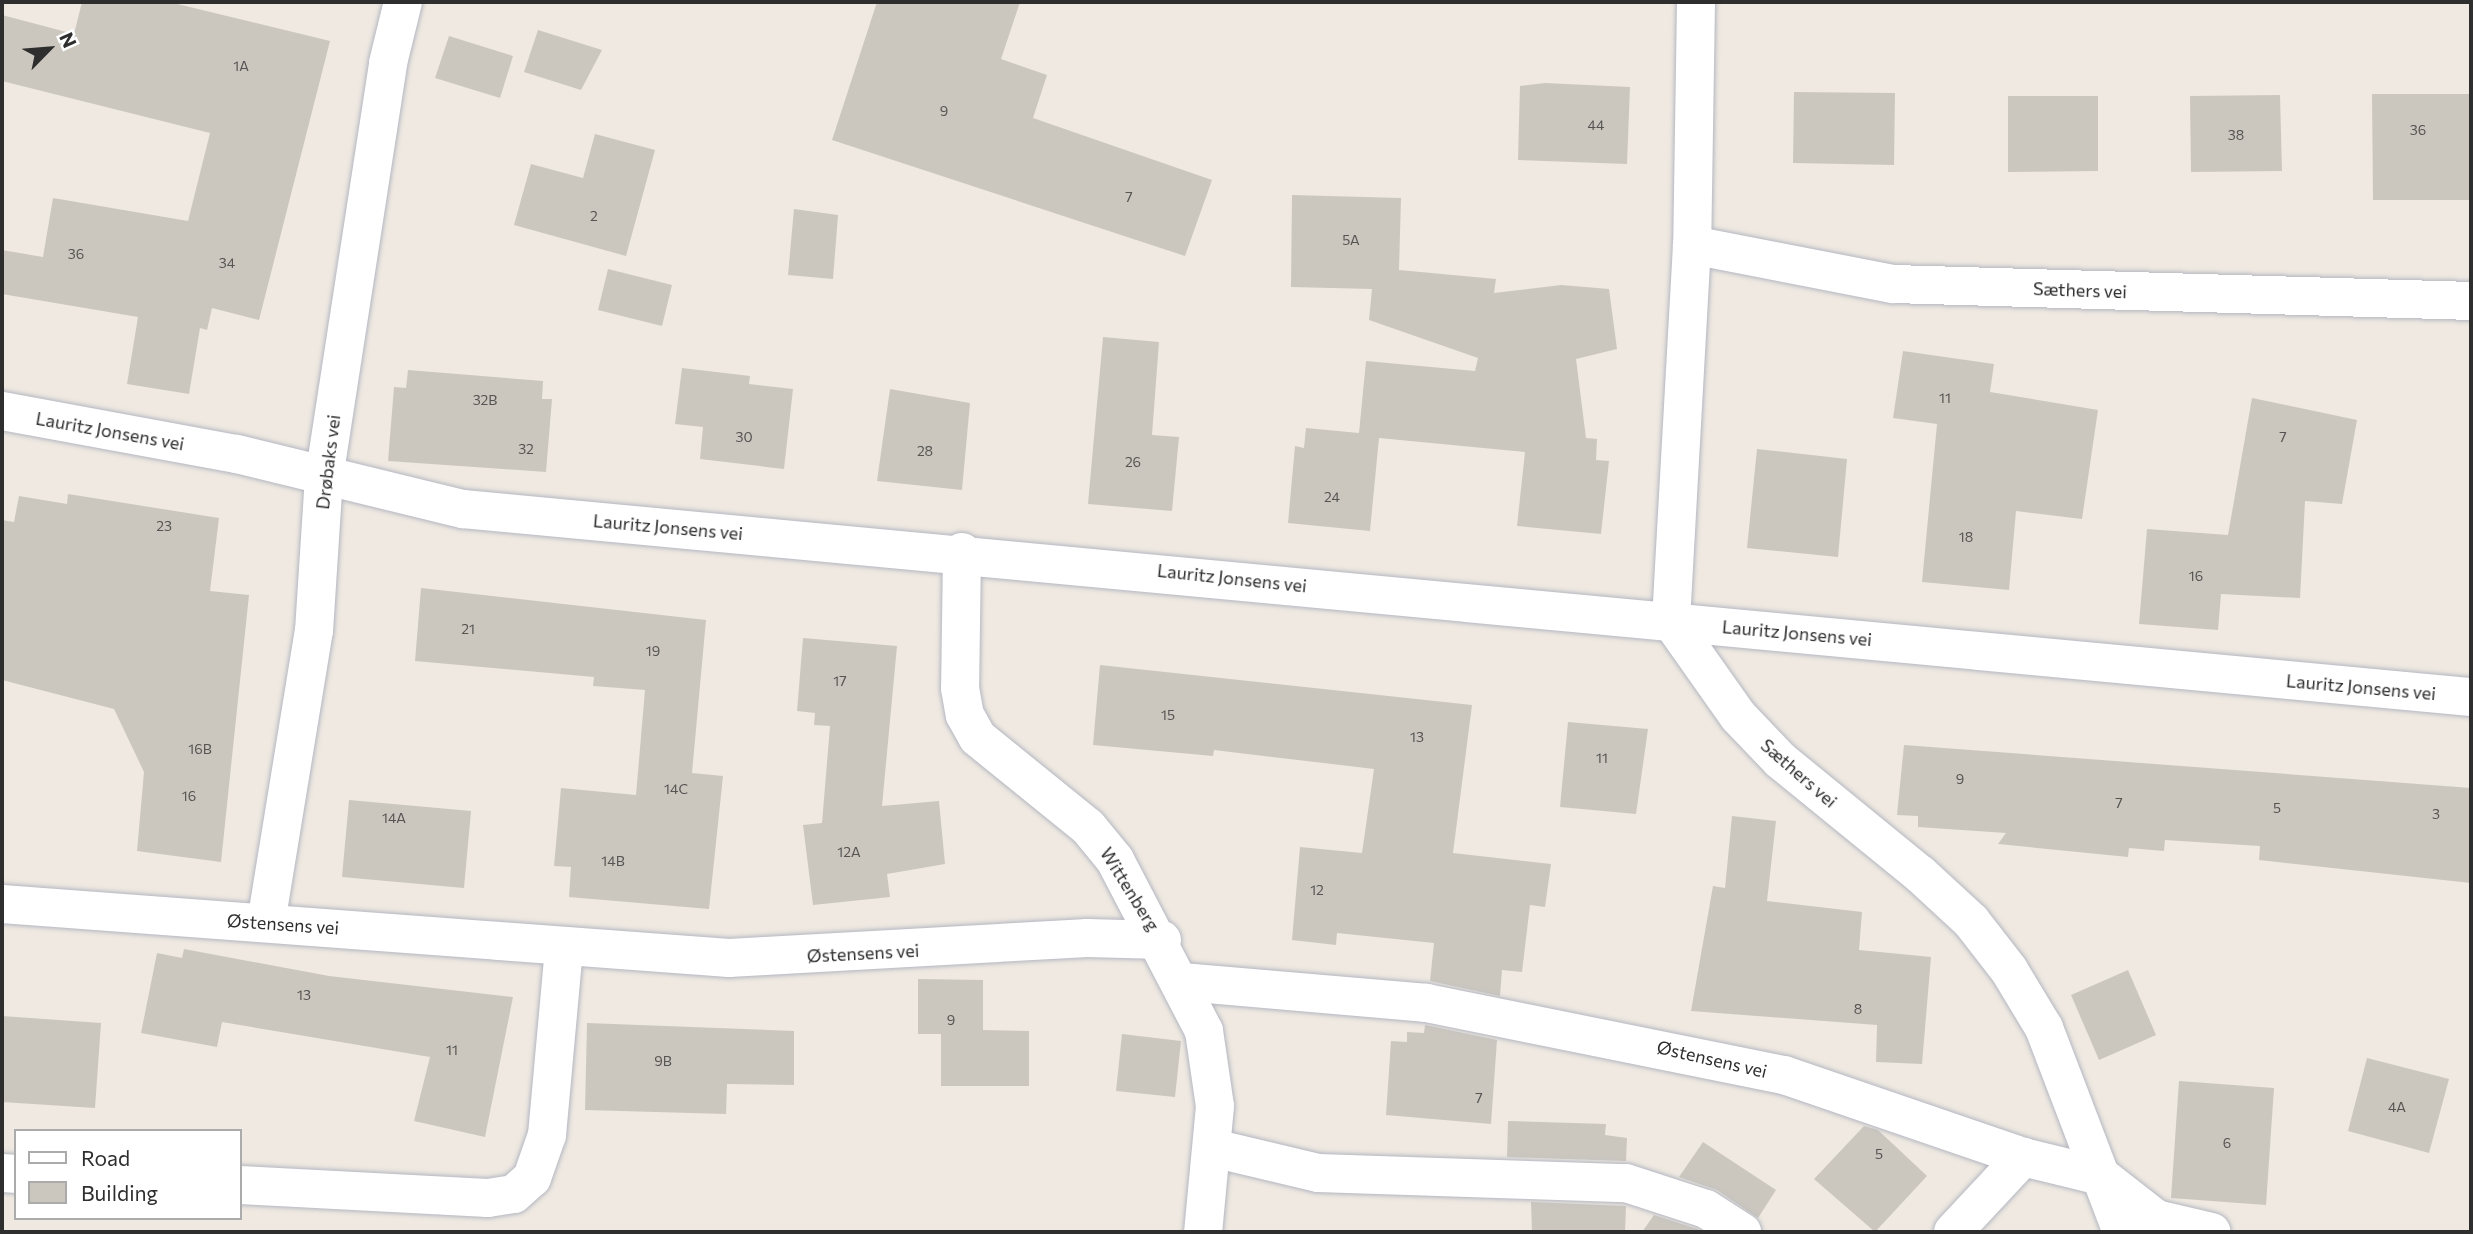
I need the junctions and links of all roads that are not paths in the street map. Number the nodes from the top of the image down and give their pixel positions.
1 (403, 2) edge
2 (1696, 2) edge
3 (1692, 245) junction
4 (2471, 301) edge
5 (2, 411) edge
6 (324, 478) junction
7 (962, 552) junction
8 (1671, 621) junction
9 (2471, 697) edge
10 (2, 904) edge
11 (266, 923) junction
12 (1162, 940) junction
13 (564, 949) junction
14 (1183, 982) junction
15 (1213, 1148) junction
16 (2023, 1157) junction
17 (2101, 1176) junction
18 (242, 1185) edge
19 (1203, 1232) edge
20 (1742, 1232) edge
21 (1953, 1232) edge
22 (2122, 1232) edge
23 (2212, 1232) edge

1 - 6 street, Drøbaks vei
2 - 3 street
3 - 4 street, Sæthers vei
3 - 8 street
5 - 6 street, Lauritz Jonsens vei
6 - 7 street, Lauritz Jonsens vei
6 - 11 street, Drøbaks vei
7 - 8 street, Lauritz Jonsens vei
7 - 12 street, Wittenberg
8 - 9 street, Lauritz Jonsens vei
8 - 17 street, Sæthers vei
10 - 11 street, Østensens vei
11 - 13 street, Østensens vei
12 - 13 street, Østensens vei
12 - 14 street, Wittenberg
13 - 18 street
14 - 15 street, Wittenberg
14 - 16 street, Østensens vei
15 - 19 street, Wittenberg
15 - 20 street
16 - 17 street, Østensens vei
16 - 21 street
17 - 22 street, Sæthers vei
17 - 23 street, Østensens vei

